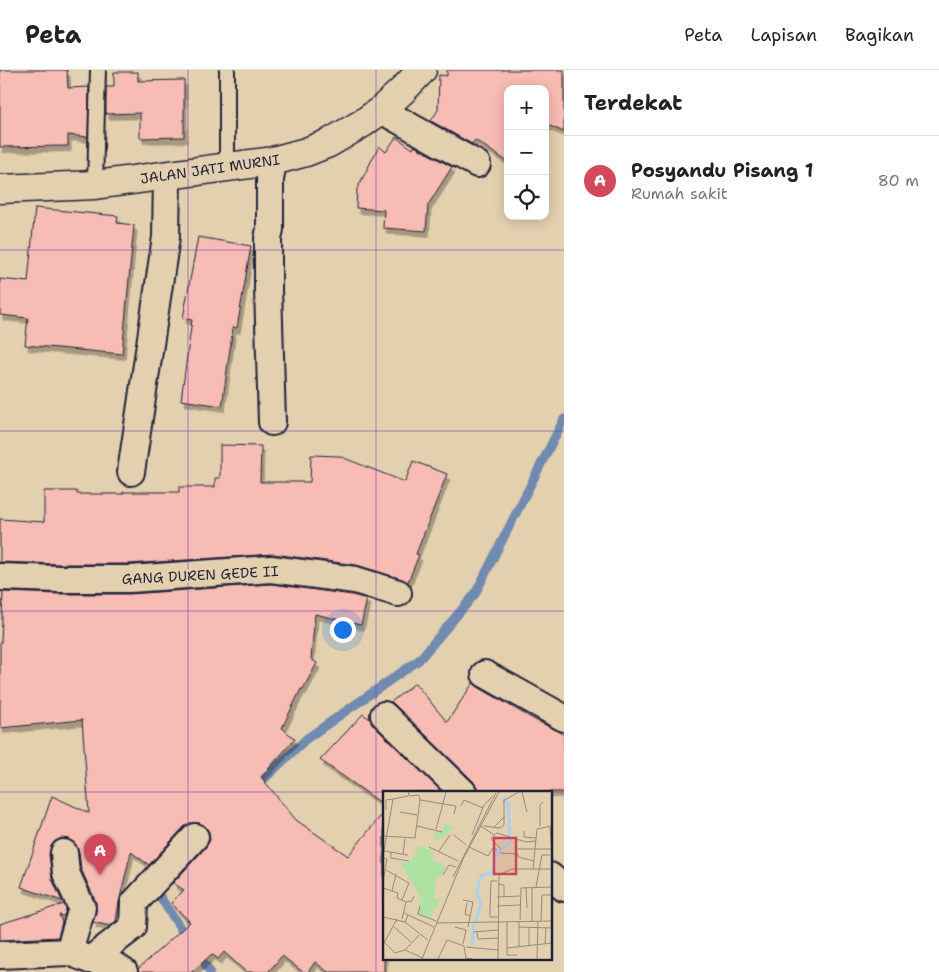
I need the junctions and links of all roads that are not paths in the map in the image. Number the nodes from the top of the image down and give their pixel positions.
1 (98, 70) edge
2 (227, 70) edge
3 (422, 70) edge
4 (381, 110) junction
5 (273, 161) junction
6 (477, 164) dead end
7 (227, 168) junction
8 (167, 176) junction
9 (95, 184) junction
10 (0, 189) edge
11 (272, 422) dead end
12 (131, 472) dead end
13 (0, 577) edge
14 (398, 593) dead end
15 (485, 674) dead end
16 (384, 715) dead end
17 (564, 718) edge
18 (462, 791) edge
19 (195, 837) dead end
20 (64, 853) dead end
21 (552, 878) edge
22 (564, 888) edge
23 (0, 955) edge
24 (80, 956) junction
25 (124, 972) edge

1 - 9 lane
2 - 7 lane
3 - 4 street, JALAN JATI MURNI
4 - 5 street, JALAN JATI MURNI
4 - 6 street
5 - 7 street, JALAN JATI MURNI
5 - 11 street
7 - 8 street, JALAN JATI MURNI
8 - 9 street, JALAN JATI MURNI
8 - 12 street
9 - 10 street, JALAN JATI MURNI
13 - 14 street, GANG DUREN GEDE II
15 - 17 street
16 - 18 street
19 - 24 street
20 - 24 street
21 - 22 street
23 - 24 street
24 - 25 street

